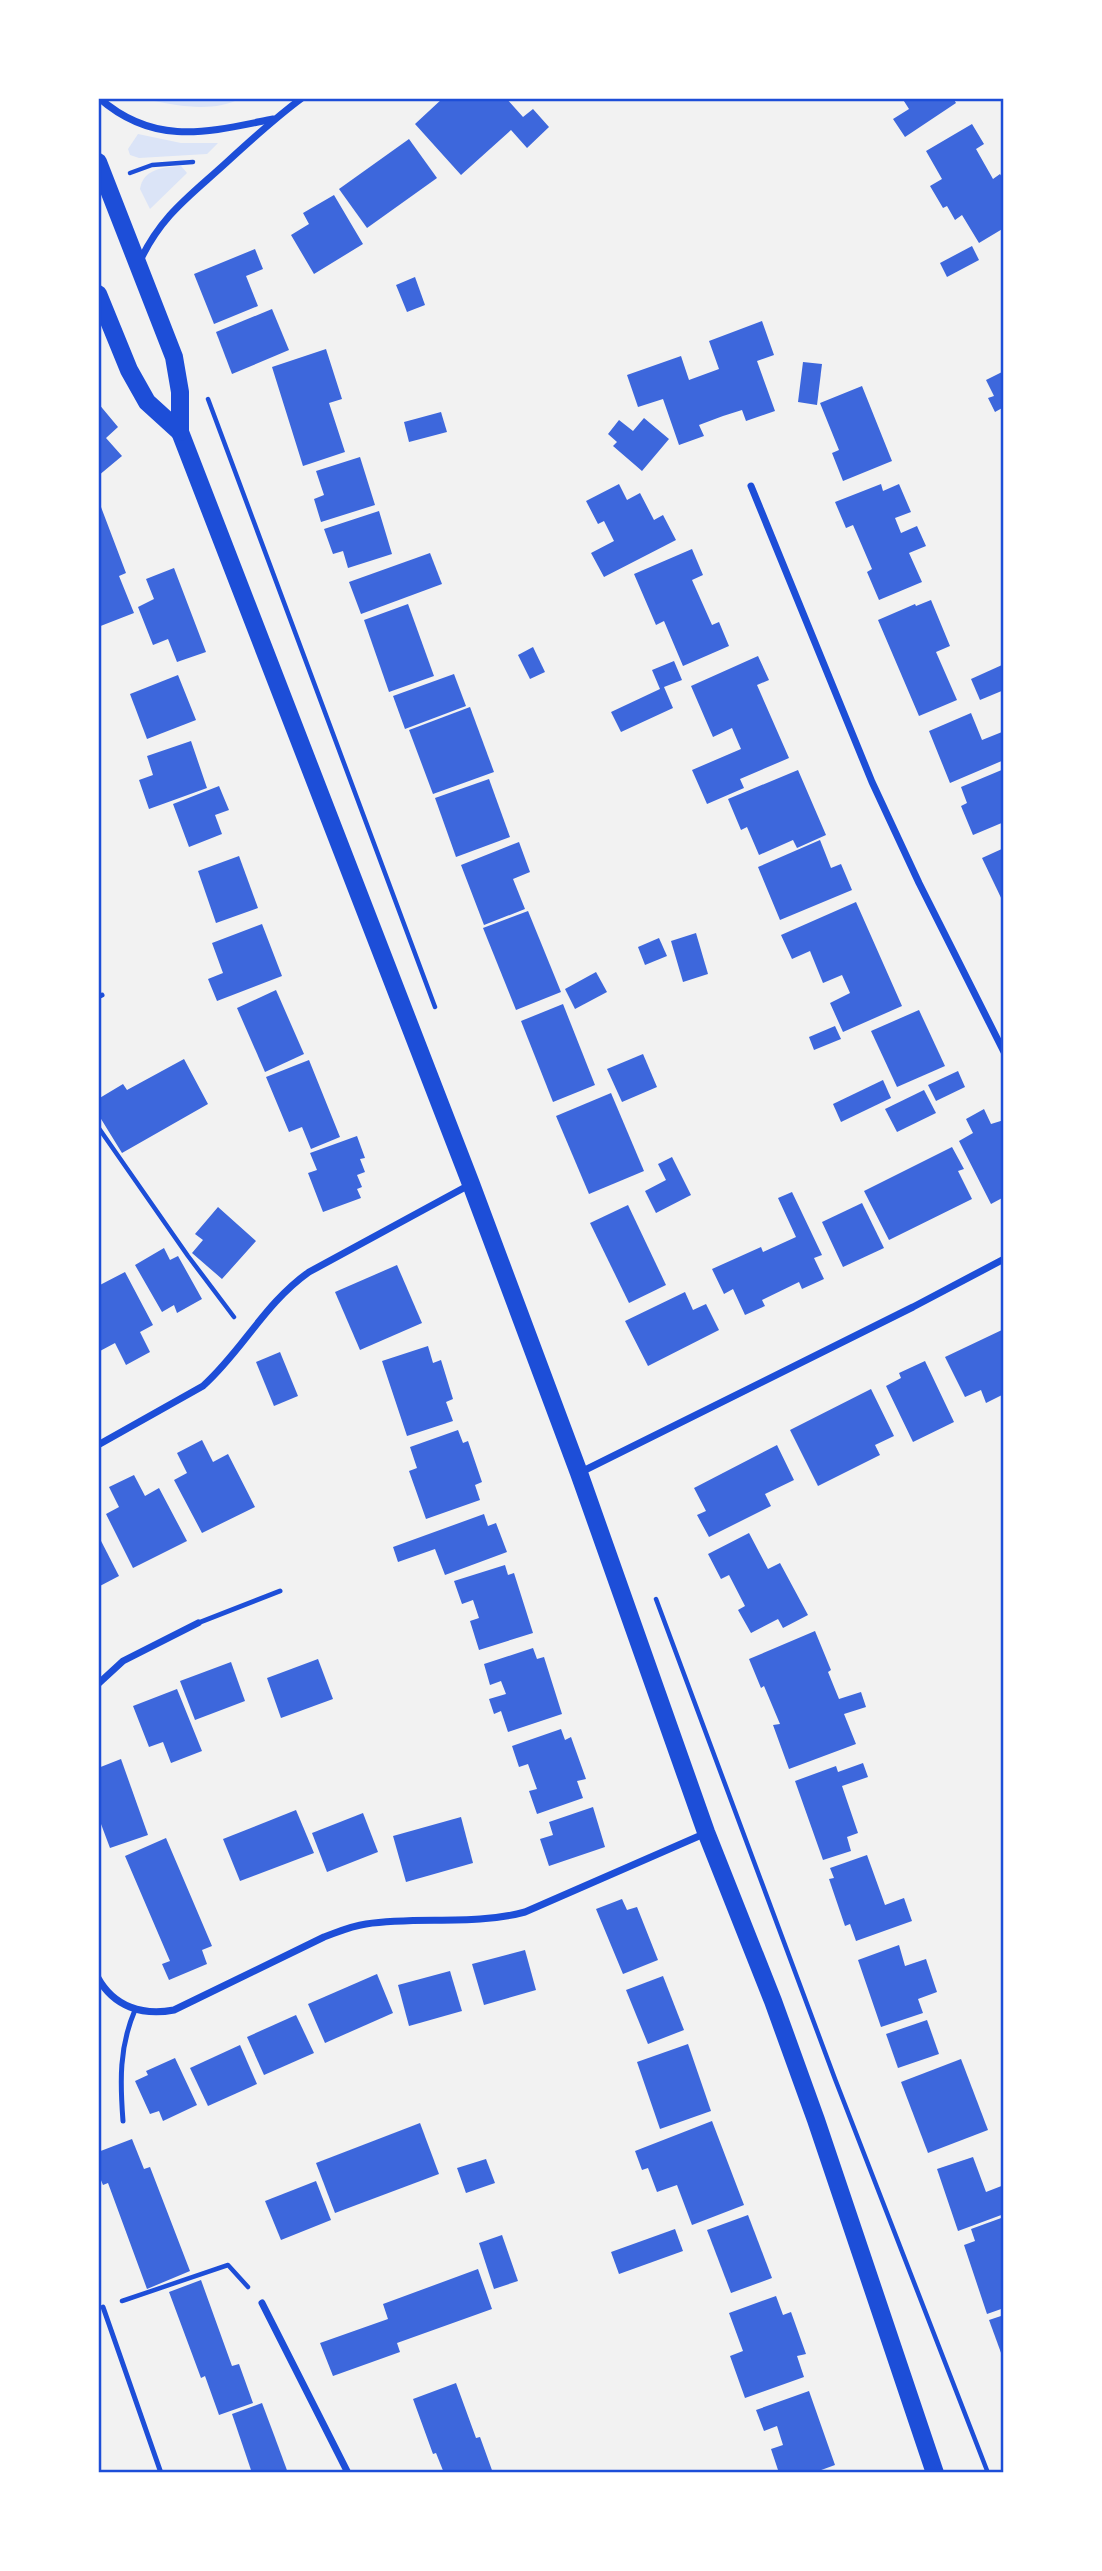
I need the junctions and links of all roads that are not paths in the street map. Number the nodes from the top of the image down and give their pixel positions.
1 (99, 98) edge
2 (302, 98) edge
3 (274, 119) junction
4 (98, 162) edge
5 (139, 264) junction
6 (98, 294) edge
7 (180, 432) junction
8 (751, 486) dead end
9 (1004, 1052) edge
10 (471, 1184) junction
11 (1004, 1259) edge
12 (98, 1446) edge
13 (579, 1473) junction
14 (280, 1591) dead end
15 (198, 1623) joint
16 (98, 1684) edge
17 (706, 1832) junction
18 (98, 1978) edge
19 (135, 2010) junction
20 (124, 2121) dead end
21 (262, 2303) road end
22 (103, 2307) road end
23 (161, 2473) edge
24 (348, 2473) edge
25 (935, 2473) edge

1 - 3 street
2 - 3 street
3 - 5 street
4 - 5 main road
5 - 7 main road
6 - 7 main road
7 - 10 main road
8 - 9 street
10 - 12 street
10 - 13 main road
11 - 13 street
13 - 17 main road
14 - 15 lane
15 - 16 street
17 - 19 street
17 - 25 main road
18 - 19 street
19 - 20 lane
21 - 24 street
22 - 23 lane

